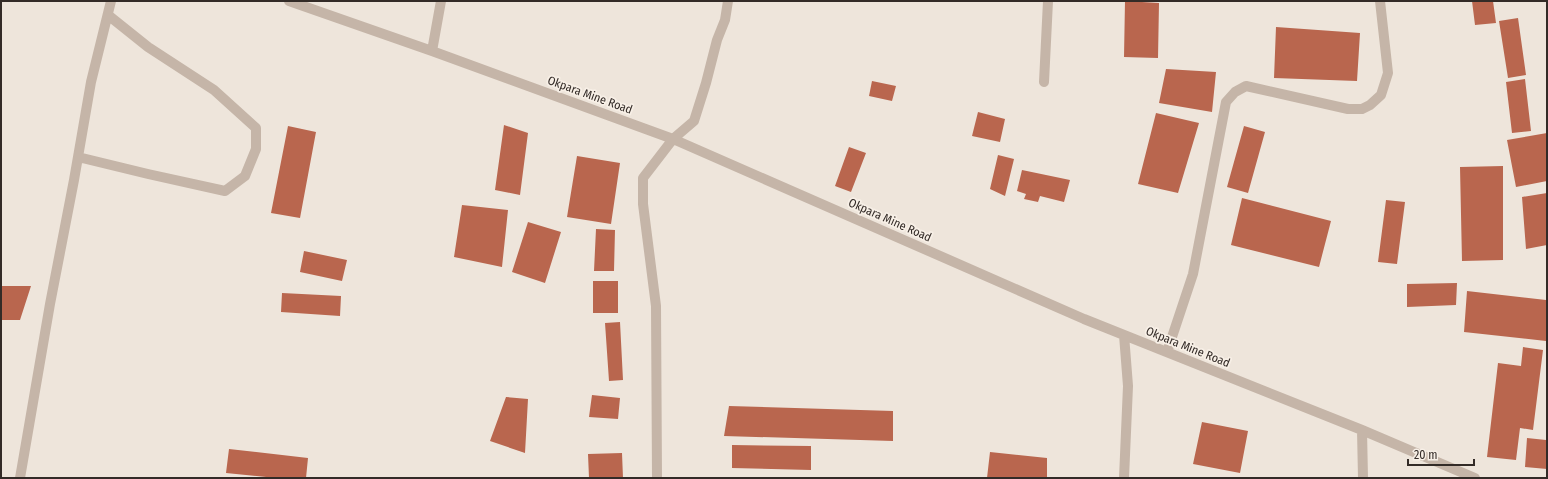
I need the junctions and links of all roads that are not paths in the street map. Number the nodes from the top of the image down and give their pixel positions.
1 (111, 1) edge
2 (288, 1) edge
3 (441, 1) edge
4 (728, 1) edge
5 (1048, 1) edge
6 (1380, 1) edge
7 (108, 15) junction
8 (432, 51) junction
9 (1044, 82) dead end
10 (673, 139) junction
11 (78, 157) junction
12 (1124, 335) junction
13 (1167, 352) junction
14 (1362, 430) junction
15 (20, 478) edge
16 (657, 478) edge
17 (1124, 478) edge
18 (1363, 478) edge
19 (1475, 478) edge

1 - 7 street
2 - 8 street, Okpara Mine Road
3 - 8 street
4 - 10 street
5 - 9 street
6 - 13 street
7 - 11 street
7 - 11 street
8 - 10 street, Okpara Mine Road
10 - 12 street, Okpara Mine Road
10 - 16 street
11 - 15 street
12 - 13 street, Okpara Mine Road
12 - 17 street
13 - 14 street, Okpara Mine Road
14 - 18 street
14 - 19 street, Okpara Mine Road

